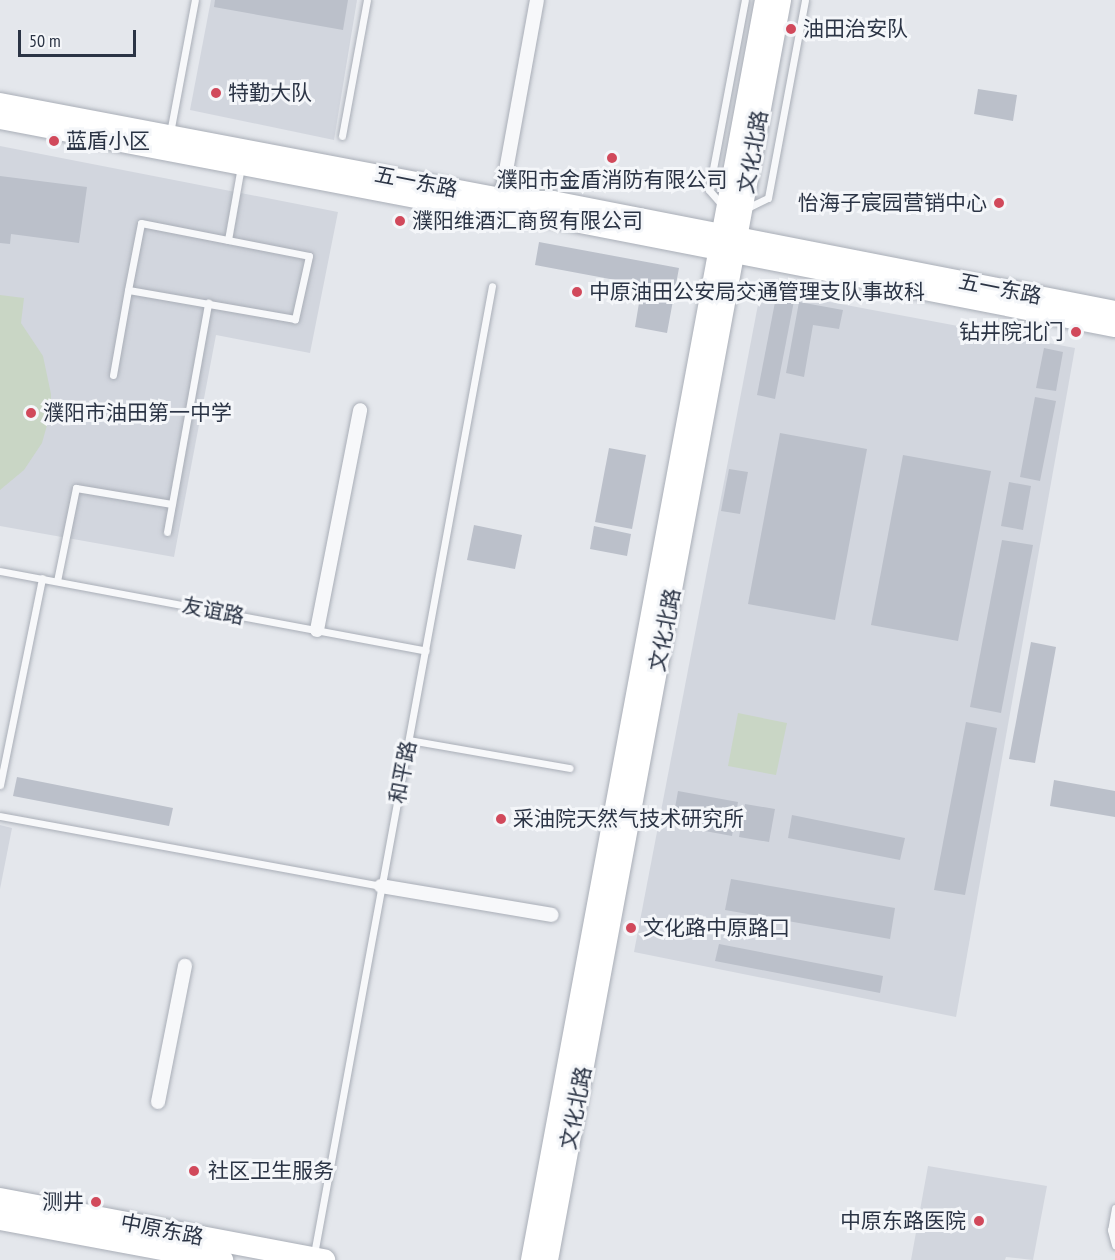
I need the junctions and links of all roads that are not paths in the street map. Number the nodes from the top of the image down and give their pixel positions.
1 (195, 0) edge
2 (367, 0) edge
3 (537, 0) edge
4 (745, 0) edge
5 (765, 0) edge
6 (782, 0) edge
7 (805, 0) edge
8 (0, 103) edge
9 (0, 119) edge
10 (342, 136) dead end
11 (168, 143) junction
12 (241, 165) junction
13 (501, 198) junction
14 (734, 210) junction
15 (228, 240) junction
16 (728, 244) junction
17 (492, 286) dead end
18 (128, 290) junction
19 (208, 303) junction
20 (1115, 311) edge
21 (1115, 327) edge
22 (112, 375) dead end
23 (360, 410) dead end
24 (172, 504) junction
25 (167, 532) dead end
26 (0, 571) edge
27 (42, 578) junction
28 (57, 581) junction
29 (317, 630) junction
30 (426, 651) junction
31 (409, 740) junction
32 (570, 768) dead end
33 (0, 785) edge
34 (0, 816) edge
35 (381, 886) junction
36 (552, 915) dead end
37 (185, 966) dead end
38 (158, 1102) dead end
39 (0, 1199) edge
40 (1115, 1208) edge
41 (0, 1219) edge
42 (1115, 1245) edge
43 (318, 1259) edge
44 (222, 1260) edge
45 (531, 1260) edge
46 (548, 1260) edge

1 - 11 lane
2 - 10 lane
3 - 13 street
4 - 14 lane
5 - 14 street, 文化北路
6 - 14 street, 文化北路
7 - 14 lane
8 - 11 street, 五一东路
9 - 11 street, 五一东路
11 - 12 street, 五一东路
11 - 13 street, 五一东路
12 - 15 lane
12 - 16 street, 五一东路
13 - 16 street, 五一东路
14 - 16 street, 文化北路
15 - 18 lane
15 - 19 lane
16 - 20 street, 五一东路
16 - 21 street, 五一东路
16 - 45 street, 文化北路
16 - 46 street, 文化北路
17 - 30 lane, 和平路
18 - 19 lane
18 - 22 lane
19 - 24 lane
23 - 29 street
24 - 25 lane
24 - 28 lane
26 - 27 lane, 友谊路
27 - 28 lane, 友谊路
27 - 33 lane
28 - 29 lane, 友谊路
29 - 30 lane, 友谊路
30 - 31 lane, 和平路
31 - 32 lane
31 - 35 lane, 和平路
34 - 35 lane
35 - 36 street
35 - 43 lane, 和平路
37 - 38 street
39 - 43 main road, 中原东路
40 - 42 lane
41 - 44 main road, 中原东路

